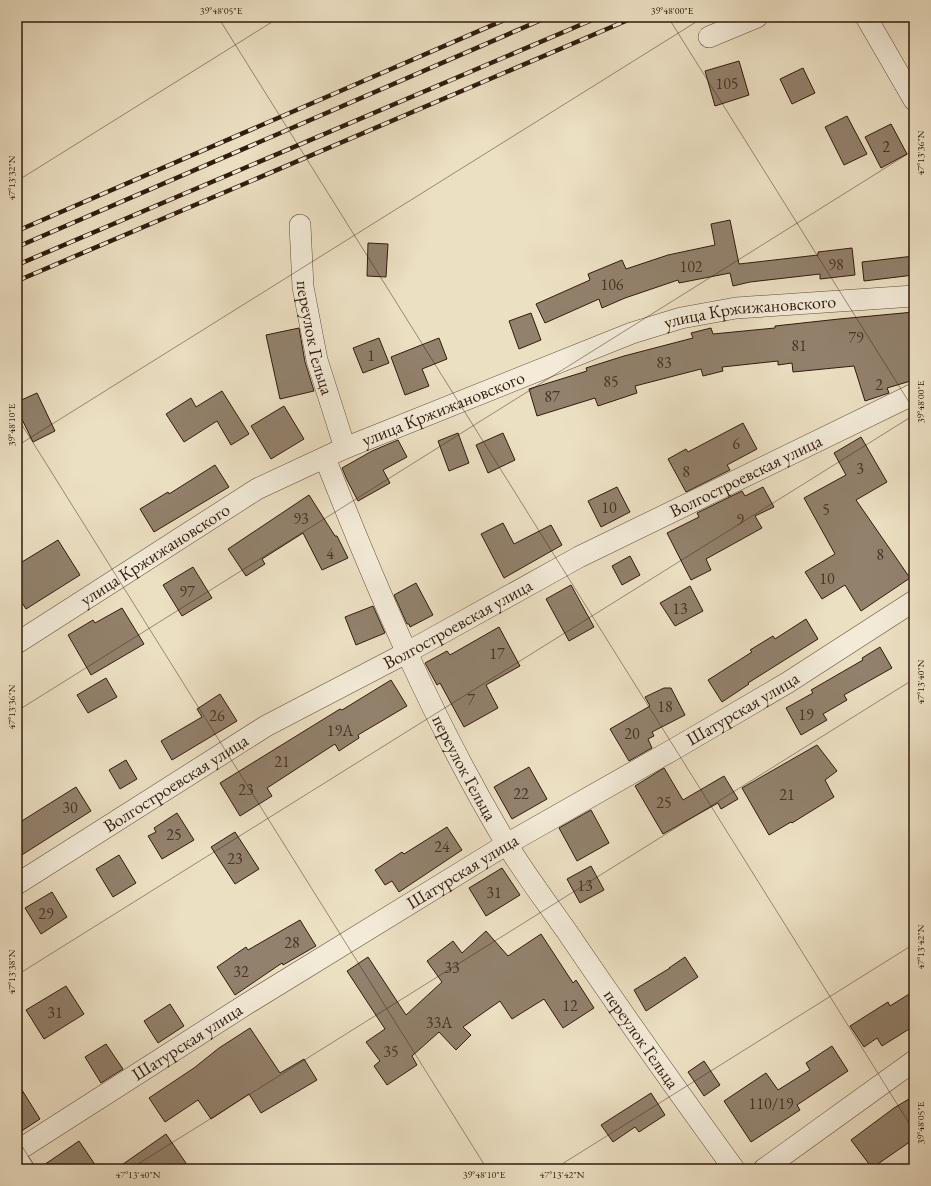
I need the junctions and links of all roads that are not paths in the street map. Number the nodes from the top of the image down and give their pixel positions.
1 (757, 17) edge
2 (866, 17) edge
3 (709, 37) dead end
4 (914, 100) edge
5 (300, 225) dead end
6 (914, 296) edge
7 (914, 394) edge
8 (345, 448) junction
9 (325, 458) junction
10 (914, 601) edge
11 (17, 643) edge
12 (406, 653) junction
13 (507, 844) junction
14 (17, 884) edge
15 (914, 1061) edge
16 (17, 1151) edge
17 (17, 1159) edge
18 (24, 1169) edge
19 (734, 1169) edge
20 (764, 1169) edge

1 - 3 street
2 - 4 street
5 - 8 street, переулок Гельца
6 - 8 street, улица Кржижановского
7 - 12 street, Волгостроевская улица
8 - 9 street, улица Кржижановского
9 - 11 street, улица Кржижановского
9 - 12 street, переулок Гельца
10 - 13 street, Шатурская улица
12 - 13 street, переулок Гельца
12 - 14 street, Волгостроевская улица
13 - 16 street, Шатурская улица
13 - 19 street, переулок Гельца
15 - 20 street
17 - 18 street

